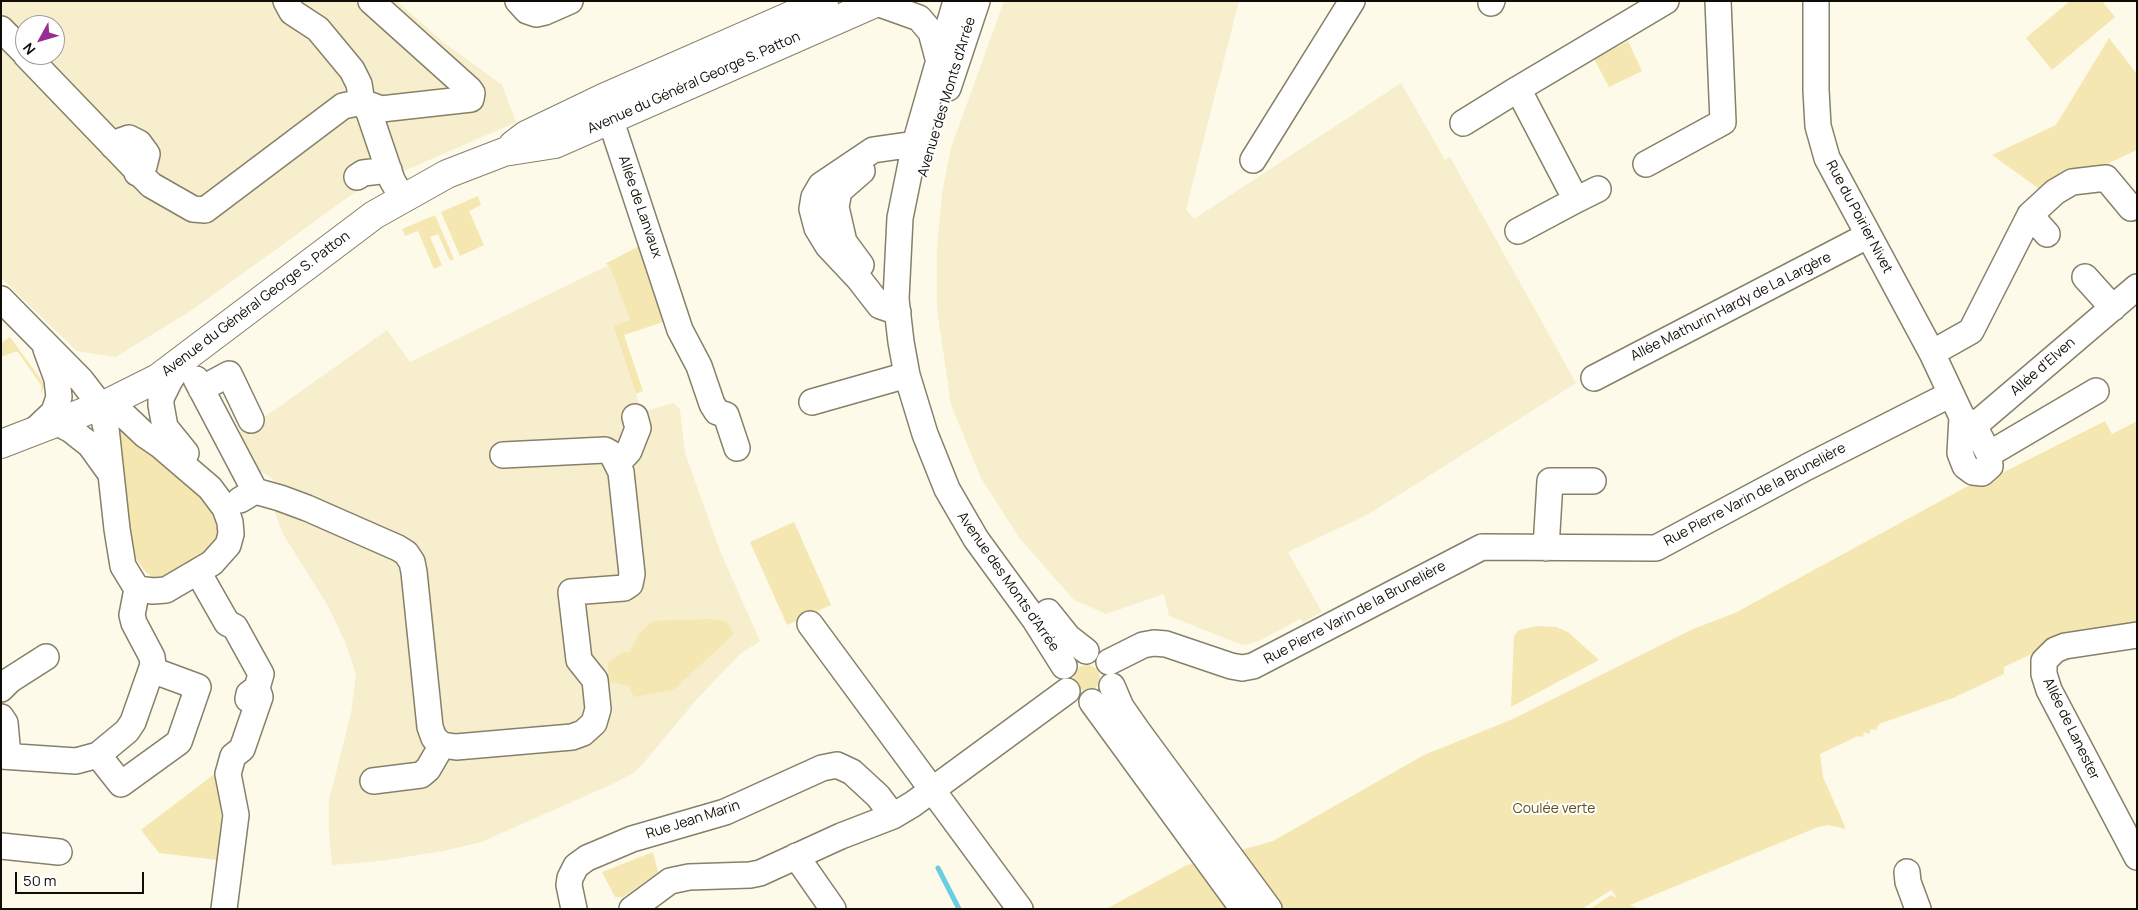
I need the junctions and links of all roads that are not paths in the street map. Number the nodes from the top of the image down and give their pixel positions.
1 (286, 1) edge
2 (371, 1) edge
3 (518, 1) edge
4 (570, 1) edge
5 (824, 1) edge
6 (956, 1) edge
7 (977, 1) edge
8 (1352, 1) edge
9 (1666, 1) edge
10 (1718, 1) edge
11 (1816, 1) edge
12 (878, 2) edge
13 (1, 29) edge
14 (15, 43) edge
15 (939, 62) junction
16 (36, 65) edge
17 (1518, 89) junction
18 (362, 102) junction
19 (607, 109) junction
20 (1463, 122) dead end
21 (915, 144) junction
22 (1253, 160) dead end
23 (1646, 164) dead end
24 (388, 170) junction
25 (357, 177) dead end
26 (1598, 189) dead end
27 (403, 199) junction
28 (1576, 200) junction
29 (2131, 208) dead end
30 (2030, 215) junction
31 (1518, 231) dead end
32 (2047, 234) dead end
33 (1867, 236) junction
34 (2085, 277) dead end
35 (2137, 287) edge
36 (1, 299) edge
37 (2112, 308) junction
38 (898, 312) junction
39 (43, 340) junction
40 (1932, 353) junction
41 (194, 375) junction
42 (906, 375) junction
43 (158, 378) junction
44 (1594, 378) dead end
45 (2096, 391) dead end
46 (1951, 394) junction
47 (812, 402) dead end
48 (105, 404) junction
49 (635, 417) dead end
50 (251, 420) dead end
51 (1968, 422) junction
52 (46, 426) junction
53 (1, 444) edge
54 (161, 446) junction
55 (737, 448) dead end
56 (503, 455) dead end
57 (618, 463) junction
58 (110, 472) junction
59 (1593, 481) dead end
60 (210, 488) junction
61 (255, 491) junction
62 (225, 508) junction
63 (1546, 548) junction
64 (205, 567) junction
65 (137, 588) junction
66 (810, 624) dead end
67 (2137, 635) edge
68 (1086, 651) junction
69 (46, 657) dead end
70 (1064, 666) junction
71 (152, 670) junction
72 (1111, 674) junction
73 (1, 689) edge
74 (1067, 691) junction
75 (1092, 702) junction
76 (1, 717) edge
77 (442, 744) junction
78 (98, 755) junction
79 (4, 756) edge
80 (373, 780) dead end
81 (932, 790) junction
82 (893, 816) junction
83 (1, 846) edge
84 (59, 852) dead end
85 (796, 856) junction
86 (2137, 857) edge
87 (1907, 872) dead end
88 (224, 909) edge
89 (574, 909) edge
90 (632, 909) edge
91 (833, 909) edge
92 (1020, 909) edge
93 (1243, 909) edge
94 (1269, 909) edge
95 (1918, 909) edge

1 - 18 street
2 - 18 street
3 - 4 street
5 - 19 main road, Avenue du Général George S. Patton
6 - 15 street, Avenue des Monts d'Arrée
7 - 68 street, Avenue des Monts d'Arrée
8 - 22 street
9 - 17 street
10 - 23 street
11 - 33 street, Rue du Poirier Nivet
12 - 15 street, Avenue des Monts d'Arrée
12 - 19 main road, Avenue du Général George S. Patton
13 - 14 street
15 - 21 street, Avenue des Monts d'Arrée
16 - 18 street
17 - 20 street
17 - 28 street
18 - 24 street
19 - 27 main road, Avenue du Général George S. Patton
19 - 55 street, Allée de Lanvaux
21 - 38 street, Avenue des Monts d'Arrée
21 - 38 street
24 - 25 street
24 - 27 street
26 - 28 street
27 - 41 main road, Avenue du Général George S. Patton
28 - 31 street
29 - 30 street
30 - 32 street
30 - 40 street
33 - 40 street, Rue du Poirier Nivet
33 - 44 street, Allée Mathurin Hardy de La Largère
34 - 37 street
35 - 37 street, Allée d'Elven
36 - 39 street
37 - 51 street, Allée d'Elven
38 - 42 street, Avenue des Monts d'Arrée
39 - 48 street
39 - 52 street
40 - 46 street, Rue du Poirier Nivet
41 - 43 main road, Avenue du Général George S. Patton
41 - 50 street
41 - 60 street
41 - 61 street
42 - 47 street
42 - 70 street, Avenue des Monts d'Arrée
43 - 48 main road, Avenue du Général George S. Patton
43 - 54 street
45 - 51 street
46 - 51 street, Rue du Poirier Nivet
46 - 63 street, Rue Pierre Varin de la Brunelière
48 - 52 main road, Avenue du Général George S. Patton
48 - 54 street
48 - 58 street
49 - 57 street
52 - 53 main road, Avenue du Général George S. Patton
52 - 58 street
54 - 60 street
56 - 57 street
57 - 77 street
58 - 65 street
59 - 63 street
60 - 62 street
61 - 62 street
61 - 77 street
62 - 64 street
63 - 72 street, Rue Pierre Varin de la Brunelière
64 - 65 street
64 - 88 street
65 - 71 street
66 - 81 street
67 - 86 street, Allée de Lanester
68 - 70 street
68 - 72 street
69 - 73 street
70 - 74 street
71 - 78 street
71 - 78 street
72 - 75 street
72 - 94 street
74 - 75 street
74 - 81 street
75 - 93 street
76 - 79 street
77 - 80 street
78 - 79 street
81 - 82 street
81 - 92 street
82 - 85 street
82 - 89 street, Rue Jean Marin
83 - 84 street
85 - 90 street
85 - 91 street
87 - 95 street

